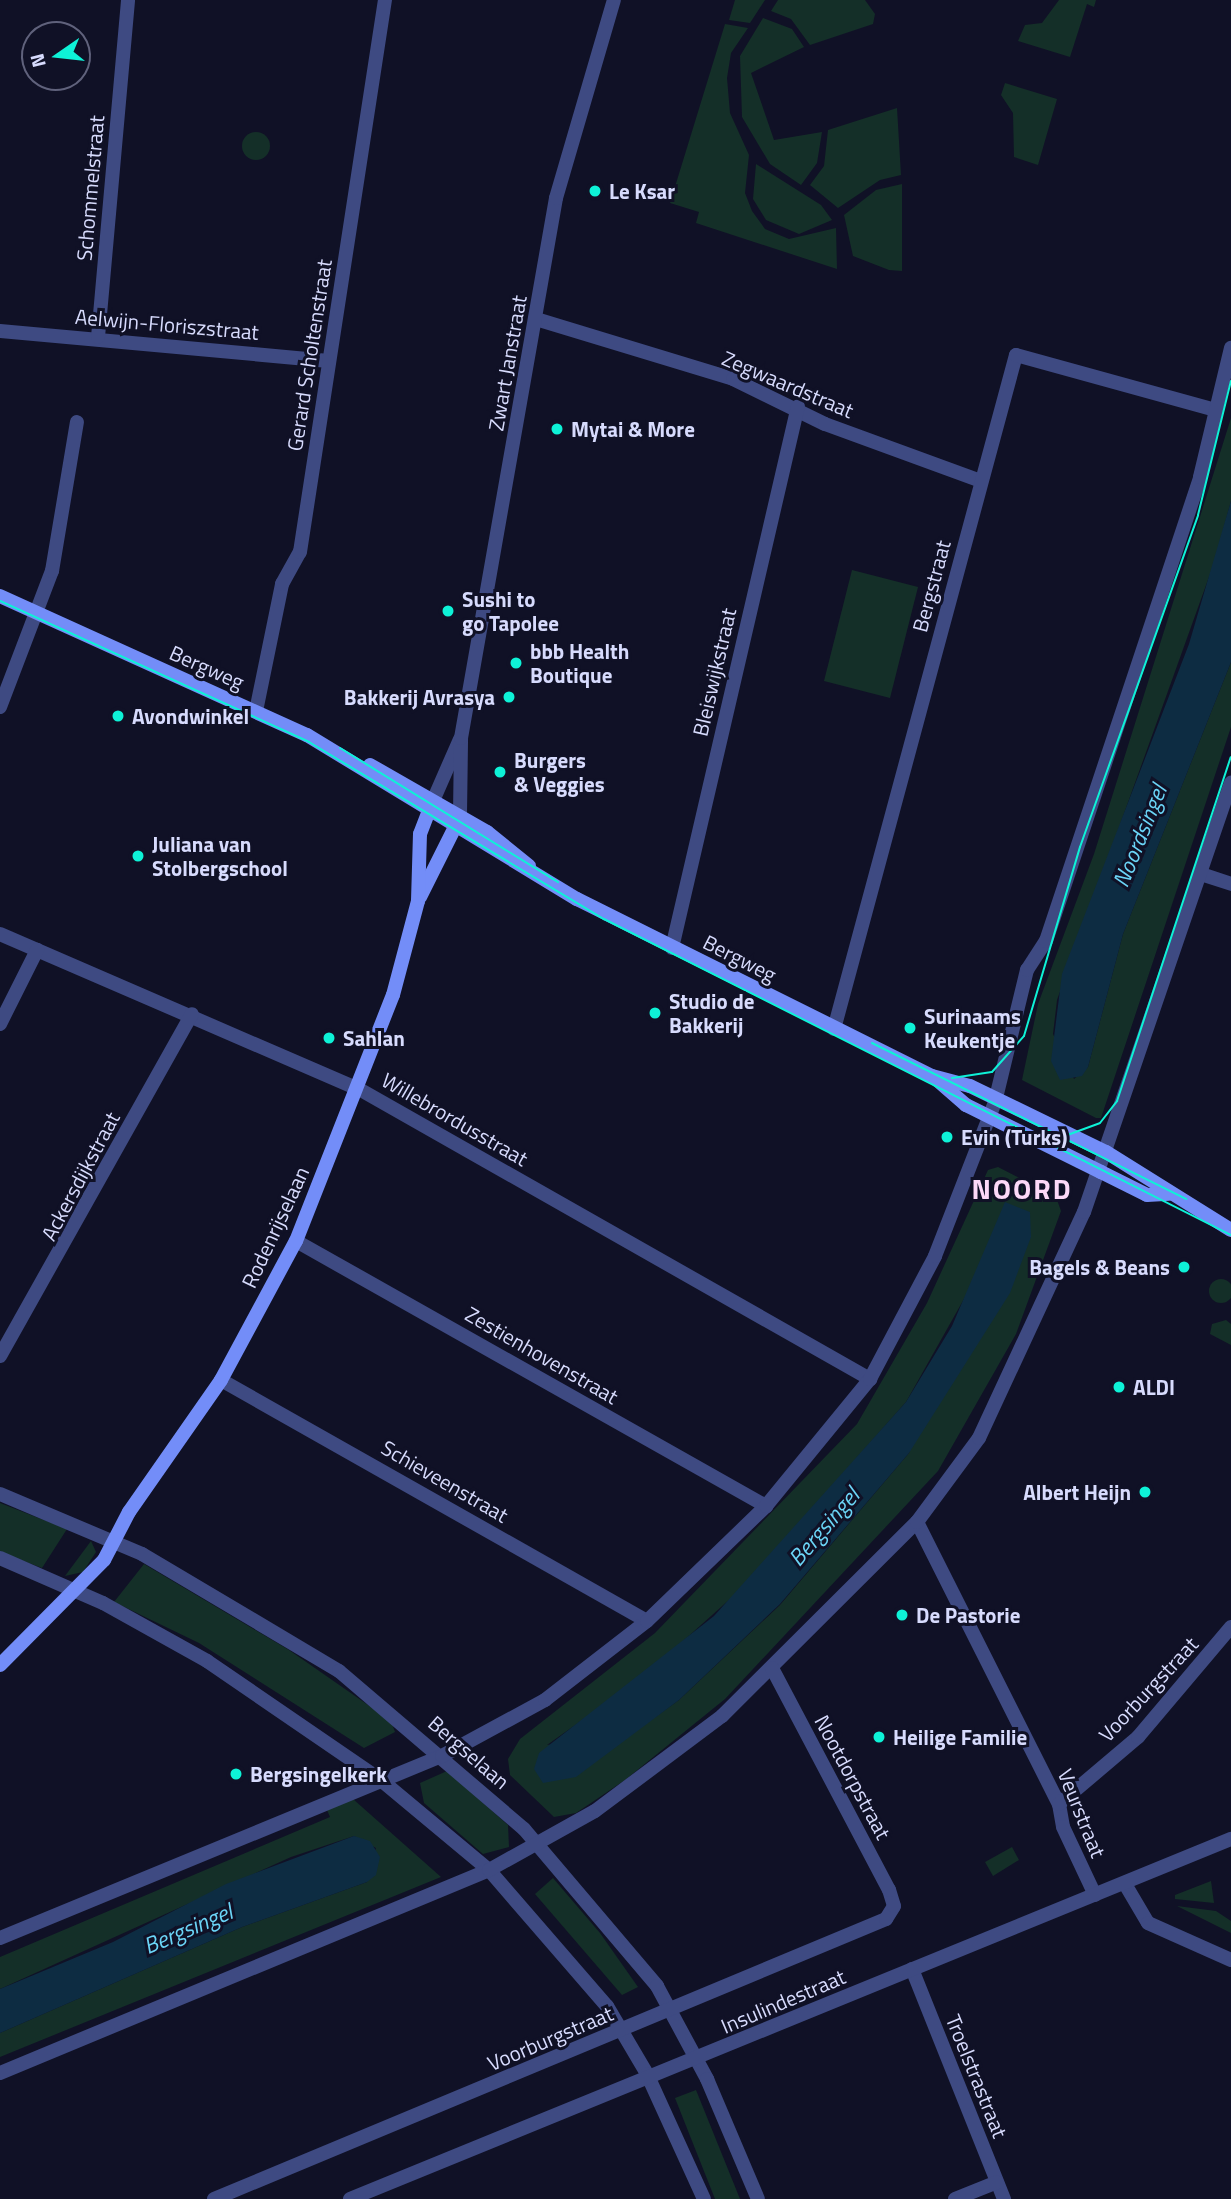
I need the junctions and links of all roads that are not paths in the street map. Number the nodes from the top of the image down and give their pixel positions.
1 (128, 0) edge
2 (384, 0) edge
3 (614, 0) edge
4 (536, 319) junction
5 (0, 331) edge
6 (98, 337) junction
7 (1231, 348) edge
8 (329, 360) junction
9 (798, 406) junction
10 (1215, 410) junction
11 (77, 422) dead end
12 (981, 481) junction
13 (0, 596) edge
14 (40, 614) junction
15 (0, 707) edge
16 (256, 711) junction
17 (461, 738) junction
18 (1231, 782) edge
19 (430, 803) junction
20 (458, 822) junction
21 (1201, 874) junction
22 (1231, 884) edge
23 (418, 901) junction
24 (0, 934) edge
25 (672, 948) junction
26 (37, 950) junction
27 (191, 1014) junction
28 (0, 1024) edge
29 (834, 1029) junction
30 (932, 1076) junction
31 (359, 1089) junction
32 (996, 1098) junction
33 (990, 1117) junction
34 (1106, 1153) junction
35 (1101, 1172) junction
36 (1169, 1194) junction
37 (1231, 1230) edge
38 (296, 1241) junction
39 (0, 1356) edge
40 (870, 1379) junction
41 (221, 1380) junction
42 (0, 1494) edge
43 (766, 1506) junction
44 (917, 1522) junction
45 (114, 1544) junction
46 (0, 1558) edge
47 (77, 1590) junction
48 (647, 1620) junction
49 (1231, 1627) edge
50 (0, 1665) edge
51 (772, 1668) junction
52 (442, 1756) junction
53 (381, 1780) junction
54 (1059, 1804) junction
55 (1231, 1839) edge
56 (538, 1843) junction
57 (489, 1870) junction
58 (1125, 1884) junction
59 (1095, 1895) junction
60 (894, 1906) joint
61 (0, 1938) edge
62 (1231, 1960) edge
63 (912, 1969) junction
64 (669, 2010) junction
65 (621, 2031) junction
66 (698, 2059) junction
67 (0, 2073) edge
68 (647, 2074) junction
69 (997, 2182) junction
70 (355, 2198) edge
71 (215, 2199) edge
72 (704, 2199) edge
73 (758, 2199) edge
74 (956, 2199) edge
75 (1004, 2199) edge

1 - 6 street, Schommelstraat
2 - 8 street, Gerard Scholtenstraat
3 - 4 street, Zwart Janstraat
4 - 9 street, Zegwaardstraat
4 - 17 street, Zwart Janstraat
5 - 6 street, Aelwijn-Floriszstraat
6 - 8 street, Aelwijn-Floriszstraat
7 - 10 street
8 - 16 street, Gerard Scholtenstraat
9 - 12 street, Zegwaardstraat
9 - 25 street, Bleiswijkstraat
10 - 12 street, Bergstraat
10 - 32 street
11 - 14 street
12 - 29 street, Bergstraat
13 - 14 street, Bergweg
14 - 15 street
14 - 16 street, Bergweg
16 - 19 street, Bergweg
17 - 19 street, Zwart Janstraat
17 - 20 street, Zwart Janstraat
18 - 21 street
19 - 20 street, Bergweg
19 - 23 street, Rodenrijselaan
20 - 23 street, Rodenrijselaan
20 - 25 street, Bergweg
21 - 22 street
21 - 34 street
23 - 31 street, Rodenrijselaan
24 - 26 street, Willebrordusstraat
25 - 29 street, Bergweg
26 - 27 street, Willebrordusstraat
26 - 28 street
27 - 31 street, Willebrordusstraat
27 - 39 street, Ackersdijkstraat
29 - 30 street, Bergweg
30 - 32 street, Bergweg
30 - 33 street, Bergweg
31 - 38 street, Rodenrijselaan
31 - 40 street, Willebrordusstraat
32 - 33 street
32 - 34 street, Bergweg
33 - 35 street, Bergweg
33 - 40 street
34 - 35 street
34 - 36 street, Bergweg
35 - 36 street, Bergweg
35 - 44 street
36 - 37 street, Bergweg
38 - 41 street, Rodenrijselaan
38 - 43 street, Zestienhovenstraat
40 - 43 street
41 - 45 street, Rodenrijselaan
41 - 48 street, Schieveenstraat
42 - 45 street, Bergselaan
43 - 48 street
44 - 51 street
44 - 54 street, Veurstraat
45 - 47 street, Rodenrijselaan
45 - 52 street, Bergselaan
46 - 47 street
47 - 50 street, Rodenrijselaan
47 - 53 street
48 - 52 street
49 - 54 street, Voorburgstraat
51 - 56 street
51 - 60 street, Nootdorpstraat
52 - 53 street
52 - 56 street, Bergselaan
53 - 57 street
53 - 61 street
54 - 59 street, Veurstraat
55 - 58 street, Insulindestraat
56 - 57 street
56 - 64 street, Bergselaan
57 - 65 street
57 - 67 street
58 - 59 street, Insulindestraat
58 - 62 street
59 - 63 street, Insulindestraat
60 - 64 street, Voorburgstraat
63 - 66 street, Insulindestraat
63 - 69 street, Troelstrastraat
64 - 65 street, Voorburgstraat
64 - 66 street, Bergselaan
65 - 68 street
65 - 71 street, Voorburgstraat
66 - 68 street, Insulindestraat
66 - 73 street, Bergselaan
68 - 70 street, Insulindestraat
68 - 72 street
69 - 74 street
69 - 75 street, Troelstrastraat

